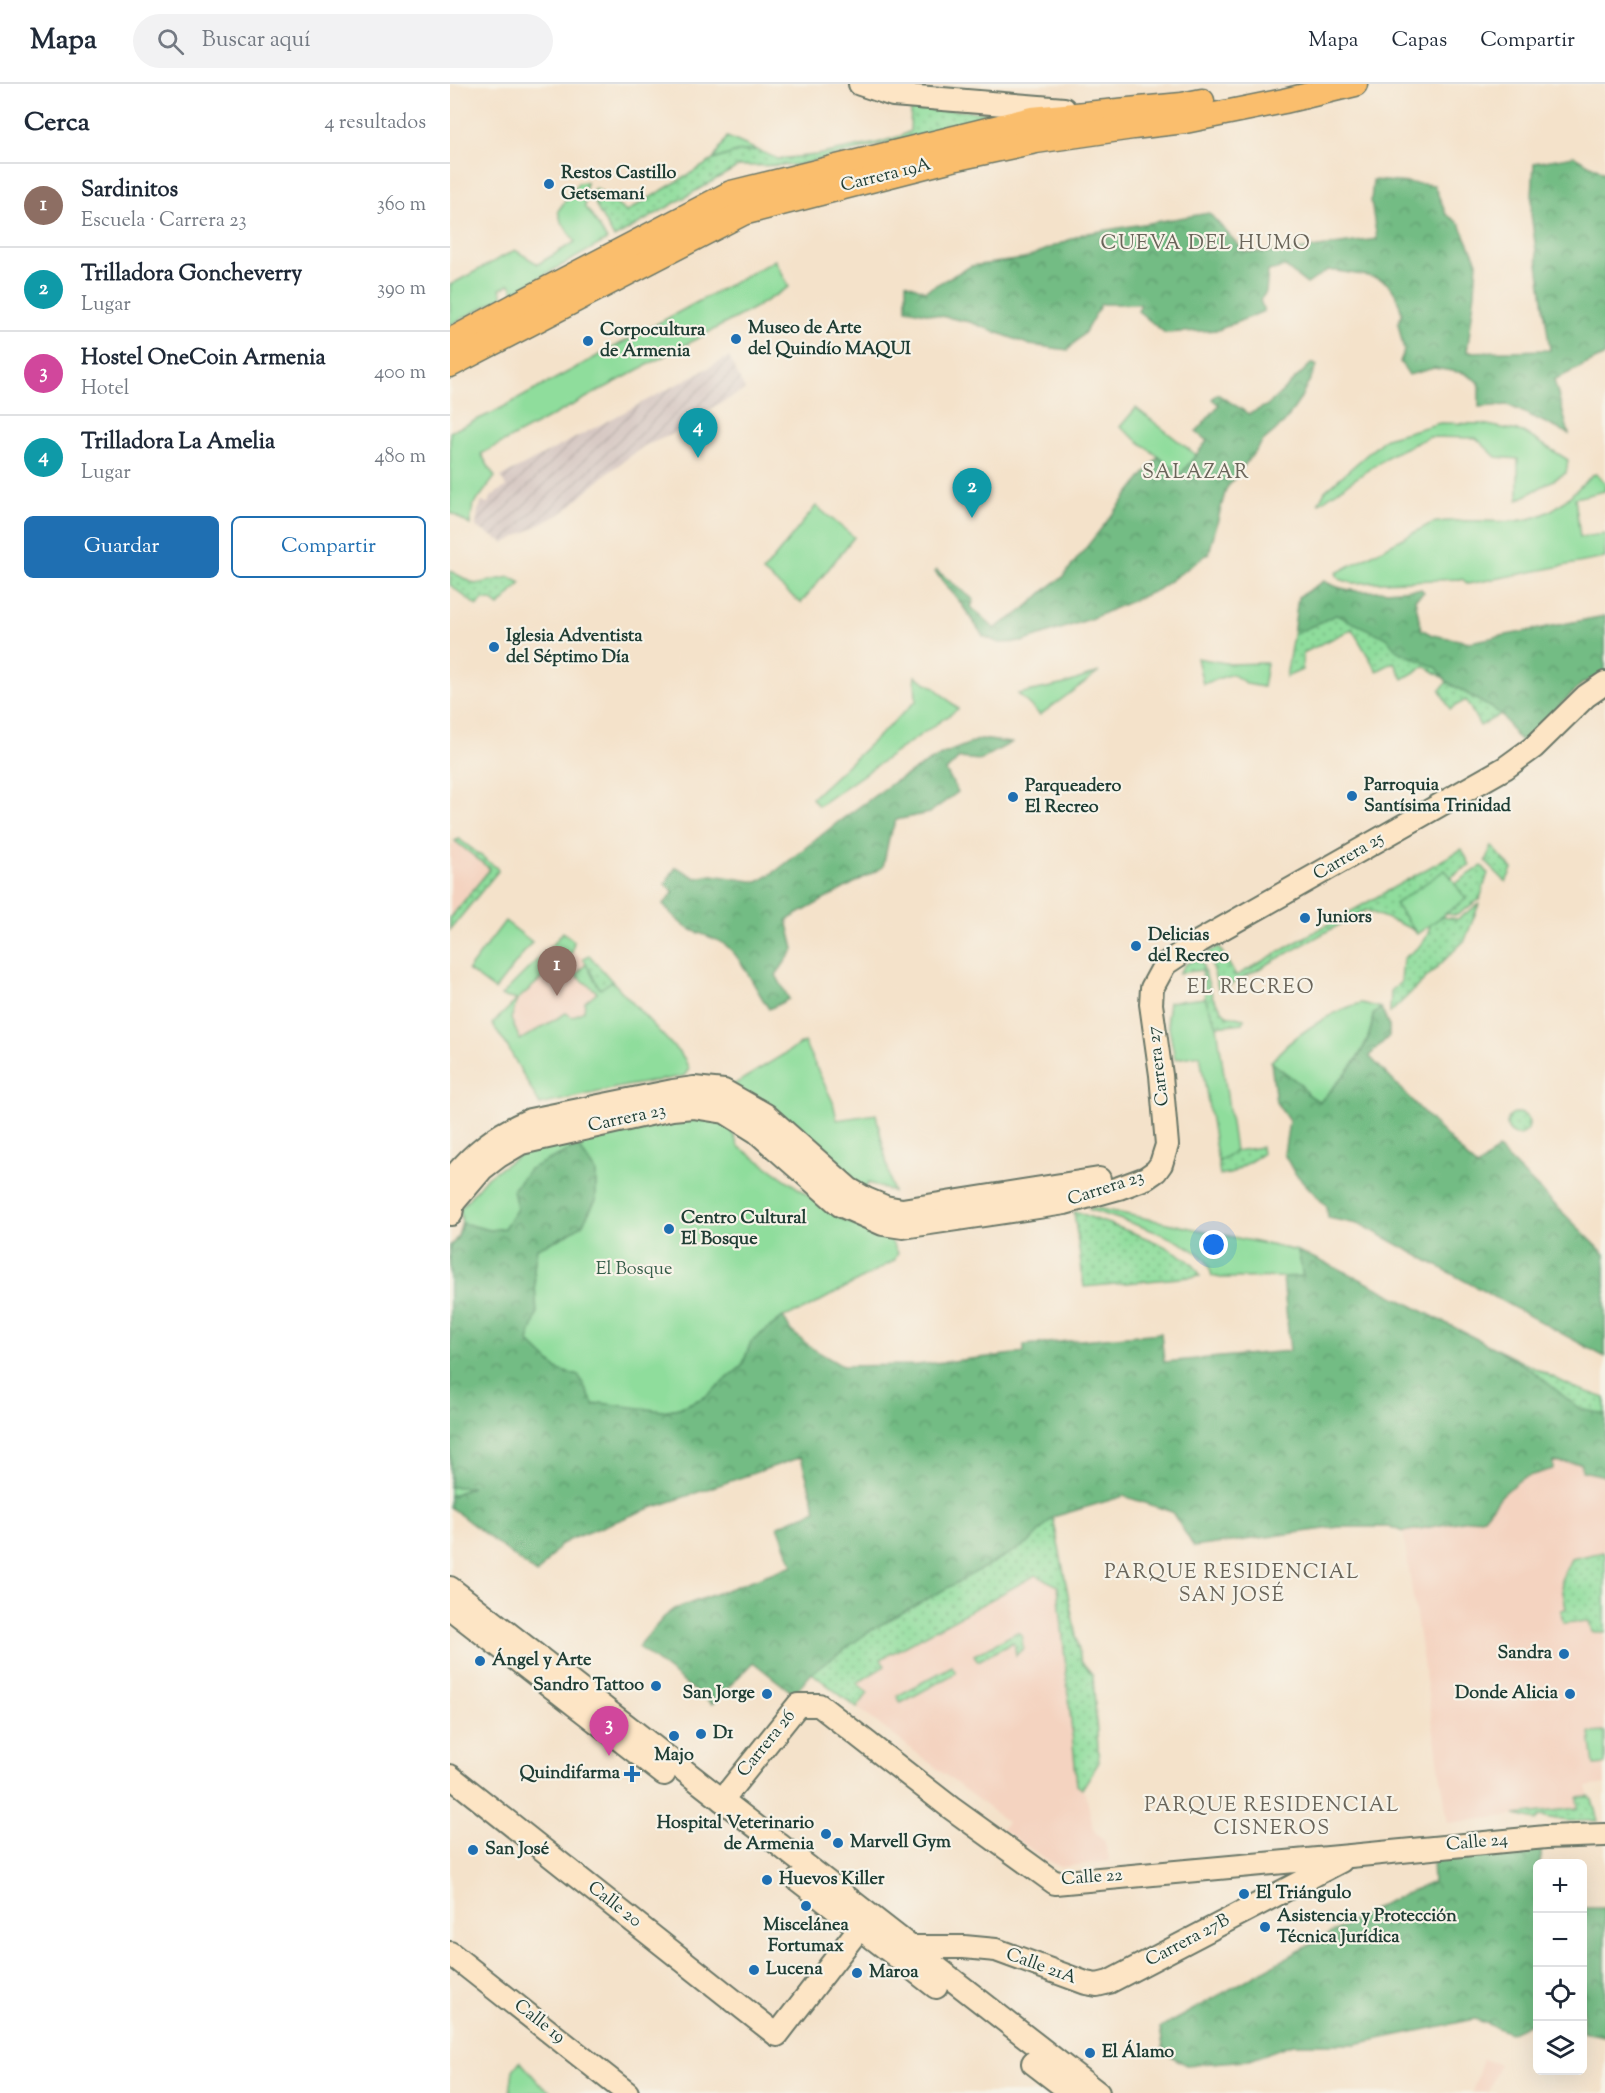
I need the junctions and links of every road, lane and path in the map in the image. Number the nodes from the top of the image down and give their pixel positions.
1 (860, 84) edge
2 (1283, 84) edge
3 (1354, 84) edge
4 (1099, 112) junction
5 (450, 341) edge
6 (450, 365) edge
7 (1605, 683) edge
8 (1152, 988) joint
9 (1167, 1145) junction
10 (450, 1181) edge
11 (450, 1213) edge
12 (450, 1231) edge
13 (450, 1588) edge
14 (450, 1608) edge
15 (819, 1705) joint
16 (450, 1776) edge
17 (722, 1800) junction
18 (1605, 1835) edge
19 (1350, 1857) junction
20 (864, 1922) junction
21 (910, 1947) junction
22 (450, 1953) edge
23 (1086, 1983) joint
24 (627, 2093) edge
25 (1072, 2093) edge
26 (1098, 2093) edge

1 - 4 street
2 - 4 main road, Carrera 19A
3 - 6 main road, Carrera 19A
4 - 5 main road, Carrera 19A
7 - 8 street, Carrera 25
8 - 9 street, Carrera 27
9 - 10 street, Carrera 23
9 - 11 street, Carrera 23
11 - 12 street
13 - 17 street
14 - 20 street
15 - 17 street, Carrera 26
15 - 19 street, Calle 22
16 - 20 street, Calle 20
17 - 20 street
18 - 19 street, Calle 24
19 - 23 street, Carrera 27B
20 - 21 street
20 - 25 street
21 - 23 street, Calle 21A
21 - 26 street
22 - 24 street, Calle 19

